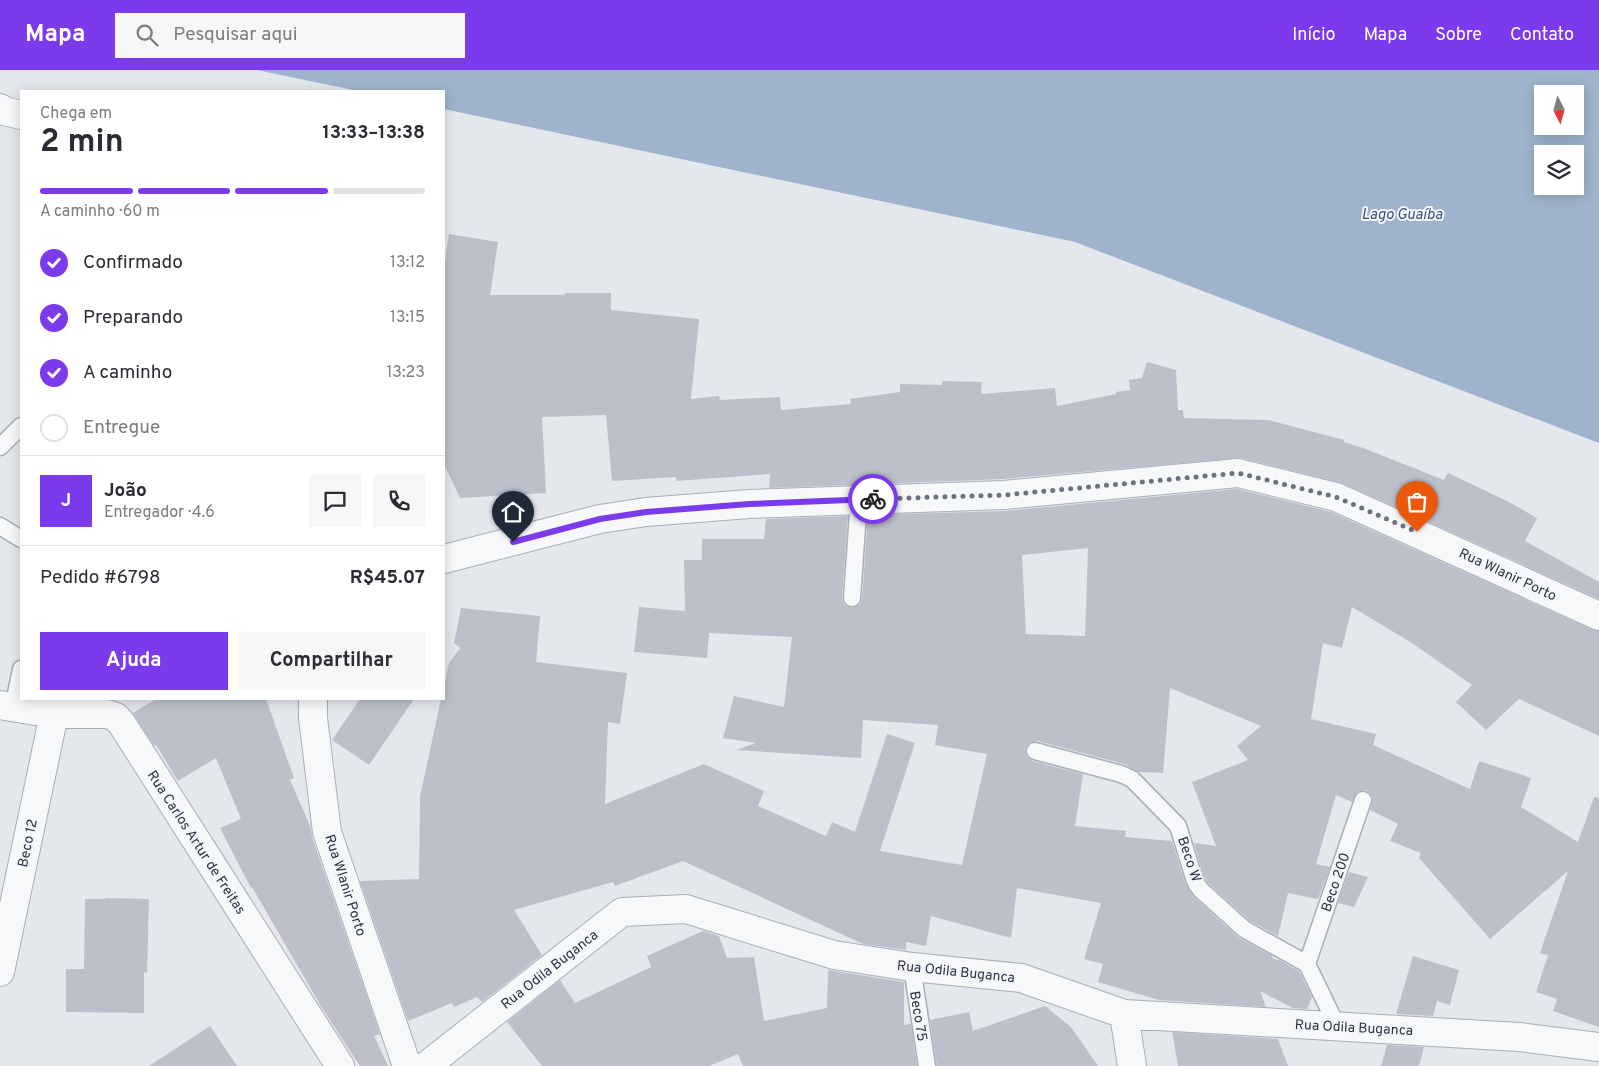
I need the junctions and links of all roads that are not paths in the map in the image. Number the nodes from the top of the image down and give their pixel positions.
1 (0, 108) edge
2 (20, 115) edge
3 (20, 427) edge
4 (0, 447) edge
5 (859, 499) junction
6 (0, 526) edge
7 (20, 538) edge
8 (445, 559) edge
9 (852, 598) dead end
10 (1599, 616) edge
11 (20, 672) edge
12 (313, 700) edge
13 (7, 706) edge
14 (54, 714) junction
15 (1035, 751) dead end
16 (1363, 800) dead end
17 (1306, 964) junction
18 (912, 967) junction
19 (0, 972) edge
20 (1124, 1014) junction
21 (1337, 1026) junction
22 (1599, 1047) edge
23 (340, 1066) edge
24 (407, 1066) edge
25 (426, 1066) edge
26 (927, 1066) edge
27 (1132, 1066) edge

1 - 2 street
3 - 4 lane
5 - 8 street, Rua Wlanir Porto
5 - 9 lane
5 - 10 street, Rua Wlanir Porto
6 - 7 lane
11 - 13 lane
12 - 24 street, Rua Wlanir Porto
13 - 14 street, Rua Carlos Artur de Freitas
14 - 19 street, Beco 12
14 - 23 street, Rua Carlos Artur de Freitas
15 - 17 lane, Beco W
16 - 17 lane, Beco 200
17 - 21 lane
18 - 20 street, Rua Odila Buganca
18 - 25 street, Rua Odila Buganca
18 - 26 lane, Beco 75
20 - 21 street, Rua Odila Buganca
20 - 27 street
21 - 22 street, Rua Odila Buganca

